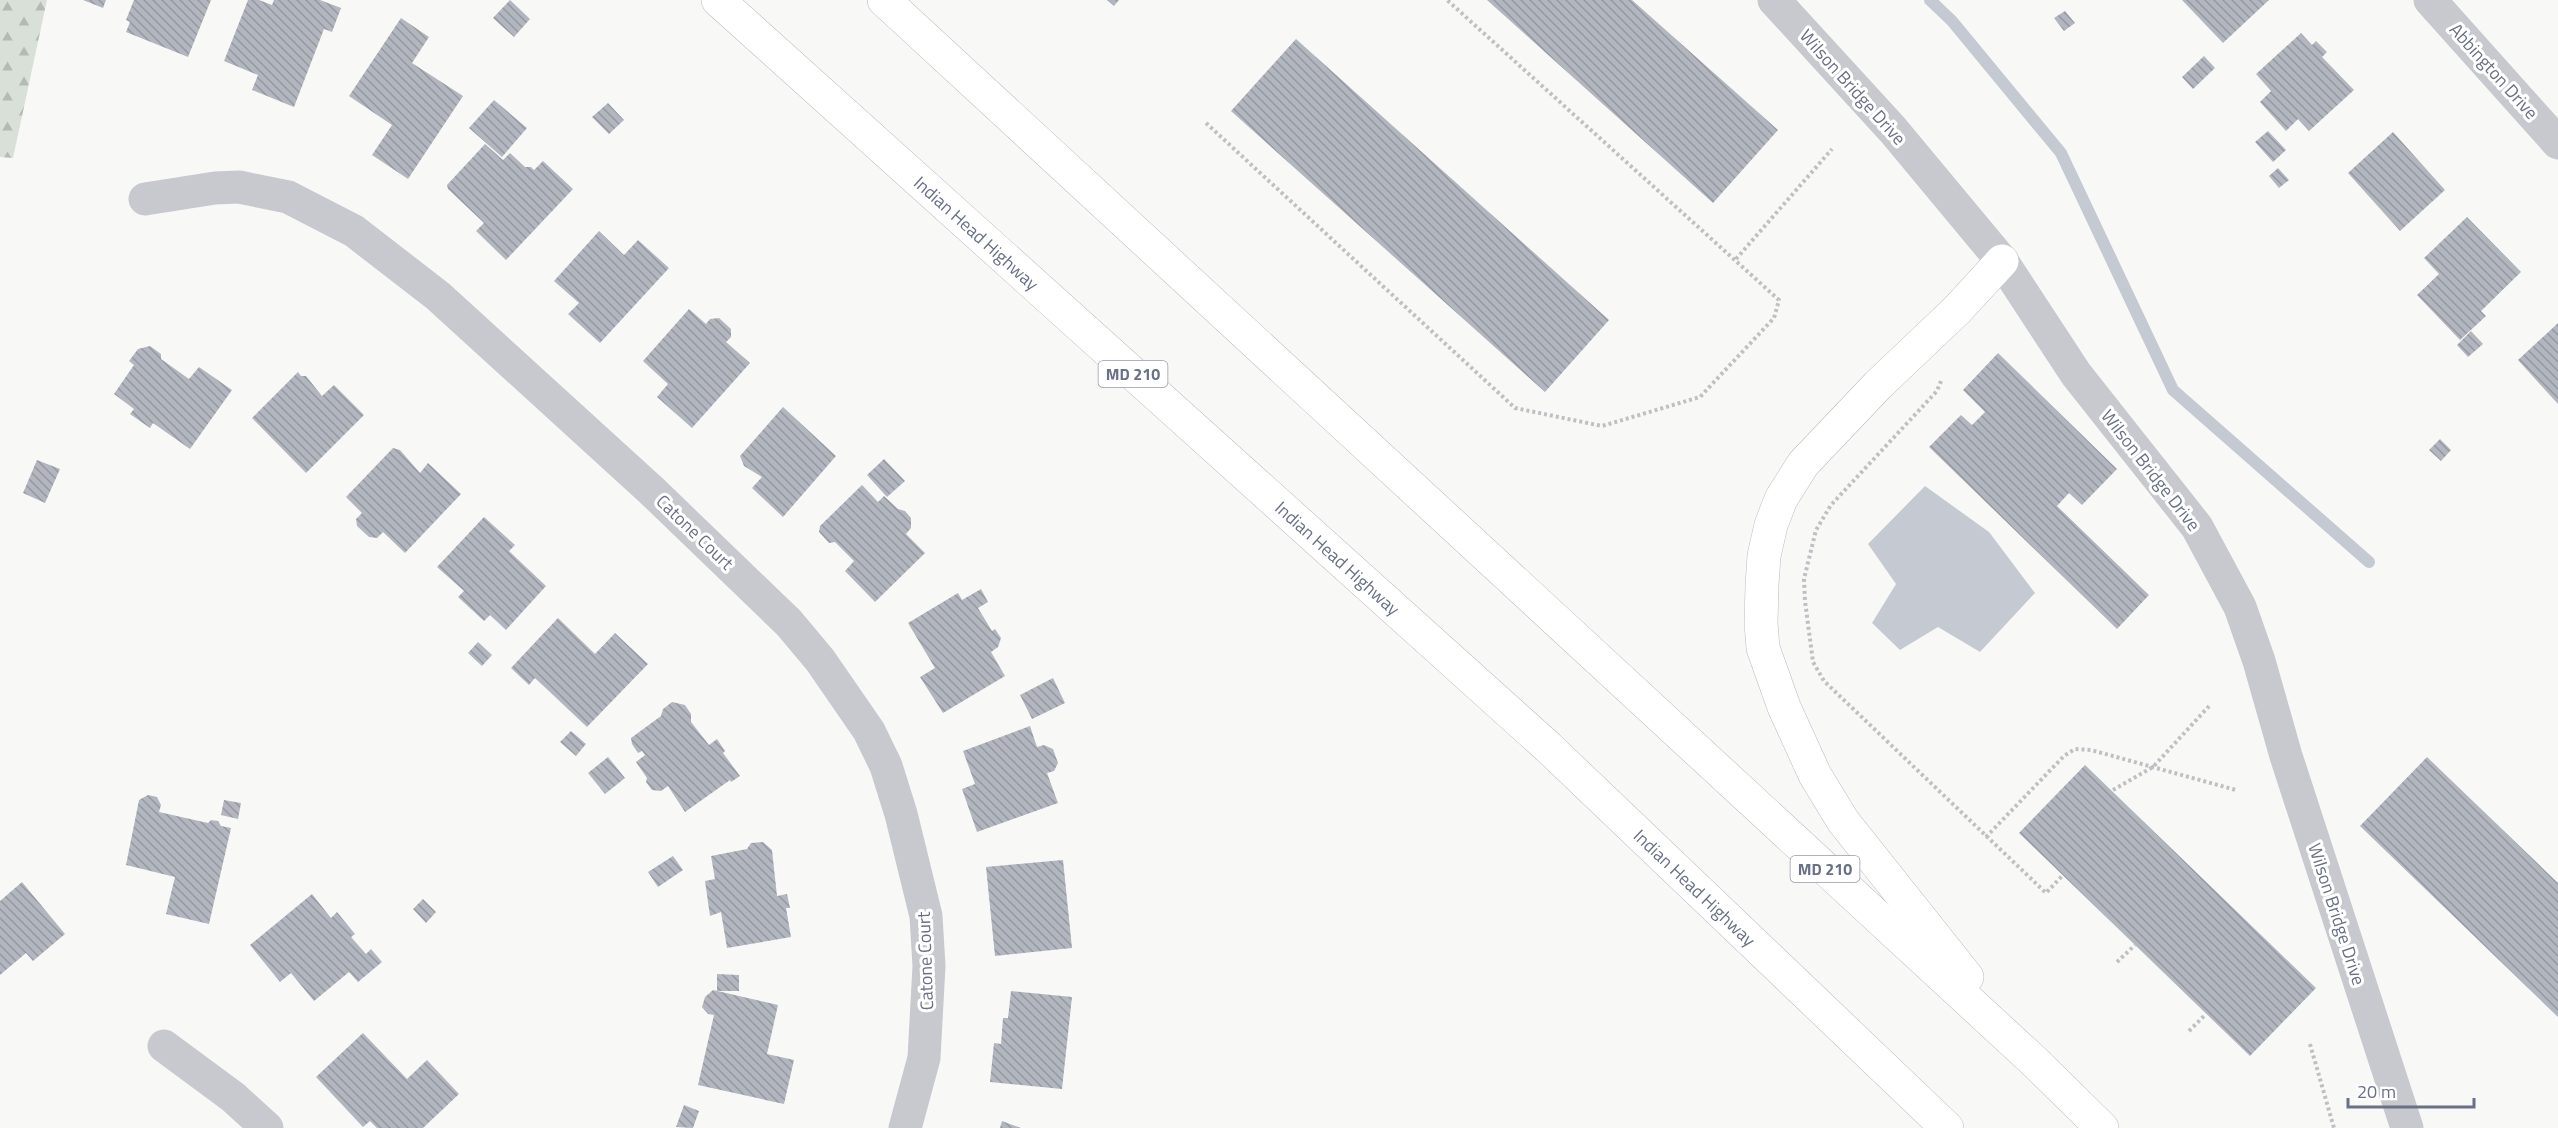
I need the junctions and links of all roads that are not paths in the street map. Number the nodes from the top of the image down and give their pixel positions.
1 (718, 0) edge
2 (884, 0) edge
3 (1773, 0) edge
4 (2430, 0) edge
5 (2558, 143) edge
6 (145, 199) dead end
7 (2002, 261) junction
8 (164, 1046) dead end
9 (2036, 1063) junction
10 (267, 1128) edge
11 (905, 1128) edge
12 (1947, 1128) edge
13 (2102, 1128) edge
14 (2407, 1128) edge

1 - 12 highway, Indian Head Highway / MD 210
2 - 9 highway, MD 210
3 - 7 street, Wilson Bridge Drive
4 - 5 street, Abbington Drive
6 - 11 street, Catone Court
7 - 9 highway
7 - 14 street, Wilson Bridge Drive
8 - 10 street
9 - 13 highway, MD 210

